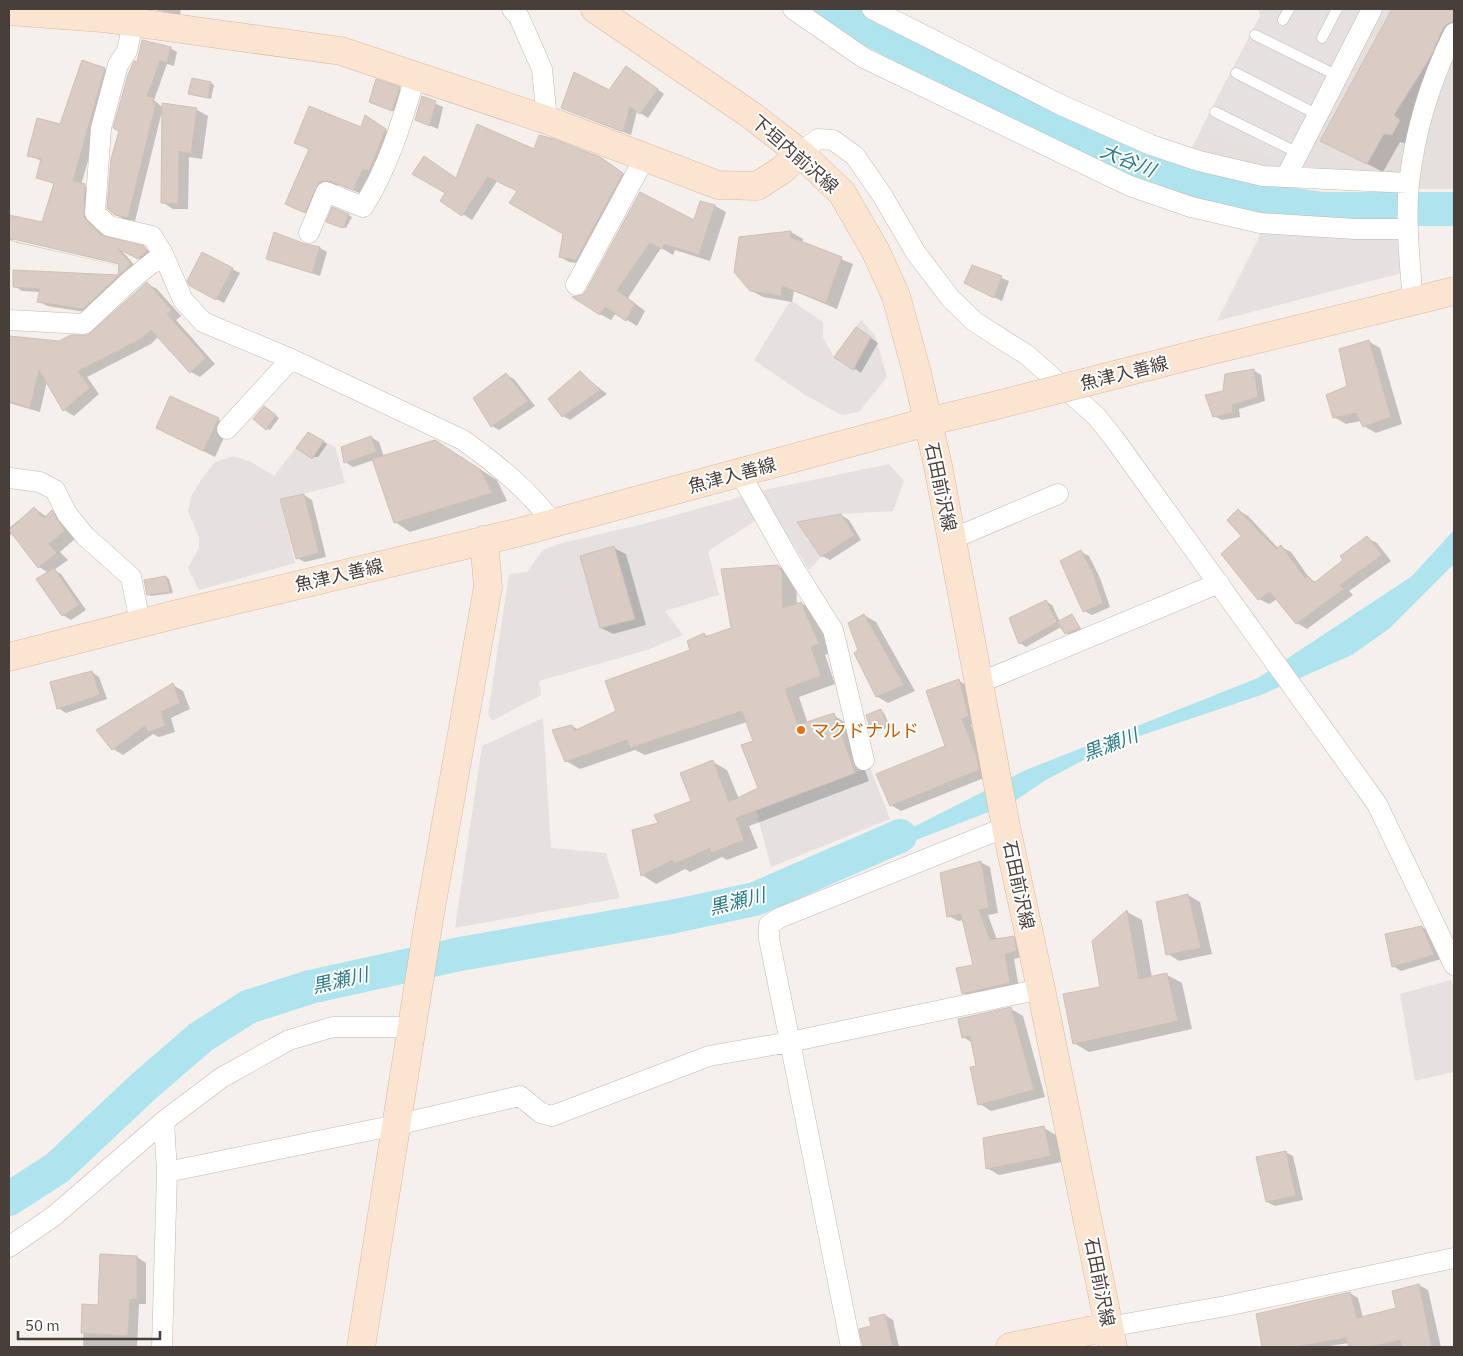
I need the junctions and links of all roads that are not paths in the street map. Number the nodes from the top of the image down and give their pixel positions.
1 (512, 9) edge
2 (595, 9) edge
3 (793, 9) edge
4 (872, 9) edge
5 (1289, 9) edge
6 (1337, 9) edge
7 (1372, 9) edge
8 (9, 11) edge
9 (1283, 20) dead end
10 (133, 23) junction
11 (1454, 33) edge
12 (1255, 35) dead end
13 (1322, 38) dead end
14 (1236, 73) dead end
15 (1338, 76) junction
16 (415, 77) junction
17 (1215, 112) dead end
18 (1318, 115) junction
19 (547, 120) junction
20 (1298, 153) junction
21 (800, 154) junction
22 (644, 157) junction
23 (1286, 177) junction
24 (1409, 183) junction
25 (1408, 229) junction
26 (309, 233) dead end
27 (163, 254) junction
28 (576, 285) dead end
29 (1454, 291) edge
30 (1413, 302) junction
31 (9, 320) edge
32 (291, 359) junction
33 (927, 422) junction
34 (227, 429) dead end
35 (740, 473) junction
36 (10, 478) edge
37 (1058, 494) dead end
38 (552, 522) junction
39 (952, 539) junction
40 (484, 540) junction
41 (1219, 584) junction
42 (140, 623) junction
43 (9, 657) edge
44 (979, 683) junction
45 (864, 760) dead end
46 (1006, 827) junction
47 (1454, 965) edge
48 (1041, 989) junction
49 (415, 1014) junction
50 (790, 1042) junction
51 (164, 1121) junction
52 (396, 1125) junction
53 (167, 1172) junction
54 (9, 1247) edge
55 (1454, 1258) edge
56 (1111, 1337) edge
57 (162, 1347) edge
58 (361, 1347) edge
59 (851, 1347) edge
60 (1010, 1347) edge

1 - 19 street
2 - 21 main road, 下垣内前沢線
3 - 25 street
4 - 23 street
5 - 9 lane
6 - 13 lane
7 - 15 street
8 - 10 main road
10 - 16 main road
10 - 27 street
11 - 24 street
12 - 15 lane
14 - 18 lane
15 - 18 street
16 - 19 main road
16 - 26 street
17 - 20 lane
18 - 20 street
19 - 22 main road
20 - 23 street
21 - 22 main road
21 - 33 main road, 下垣内前沢線
21 - 41 street
22 - 28 street
23 - 24 street
24 - 25 street
25 - 30 street
27 - 31 street
27 - 32 street
29 - 30 main road, 魚津入善線
30 - 33 main road, 魚津入善線, bridge
32 - 34 street
32 - 38 street
33 - 35 main road, 魚津入善線
33 - 39 main road, 石田前沢線
35 - 38 main road, 魚津入善線
35 - 45 street
36 - 42 street
37 - 39 street
38 - 40 main road, 魚津入善線
39 - 44 main road, 石田前沢線
40 - 42 main road, 魚津入善線
40 - 49 main road
41 - 44 street
41 - 47 street
42 - 43 main road, 魚津入善線
44 - 46 main road, 石田前沢線
46 - 48 main road, 石田前沢線
46 - 50 street
48 - 50 street
48 - 56 main road, 石田前沢線
49 - 51 street
49 - 52 main road
50 - 52 street
50 - 59 street
51 - 53 street
51 - 54 street
52 - 53 street
52 - 58 main road
53 - 57 street
55 - 56 street
56 - 60 main road

